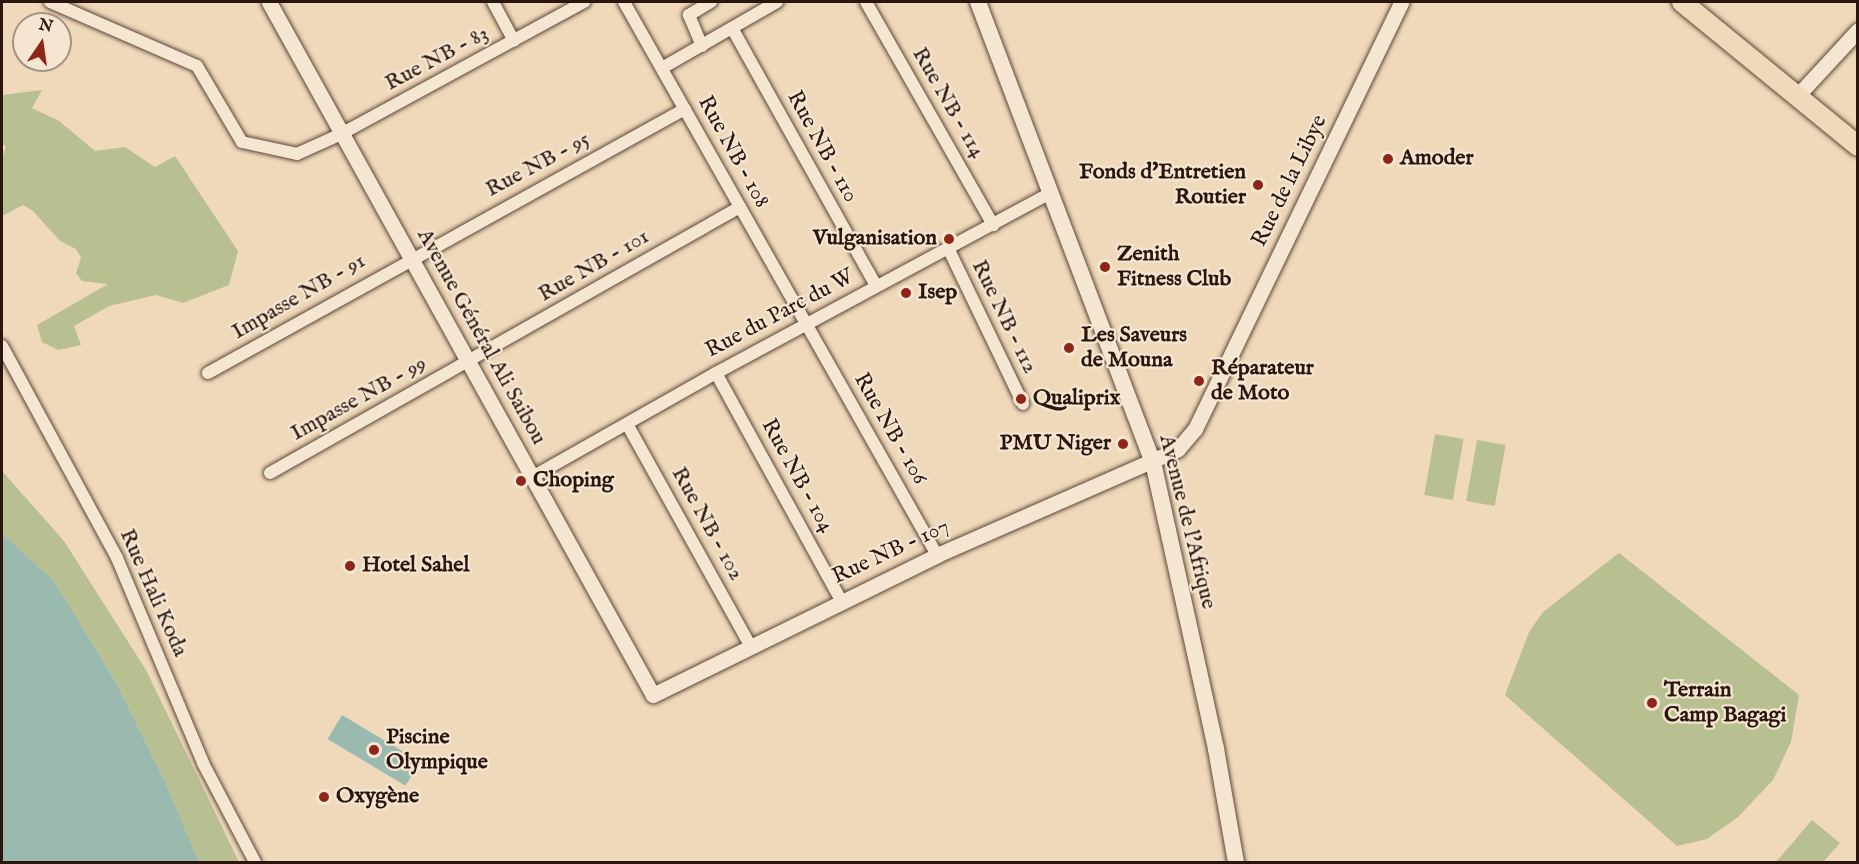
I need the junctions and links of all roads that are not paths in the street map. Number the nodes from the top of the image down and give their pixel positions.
1 (50, 2) edge
2 (269, 2) edge
3 (493, 2) edge
4 (584, 2) edge
5 (624, 2) edge
6 (711, 2) edge
7 (777, 2) edge
8 (866, 2) edge
9 (978, 2) edge
10 (1401, 2) edge
11 (1682, 2) edge
12 (564, 7) edge
13 (732, 28) junction
14 (1857, 30) edge
15 (514, 41) junction
16 (702, 46) junction
17 (662, 68) junction
18 (1798, 95) junction
19 (685, 109) junction
20 (341, 134) junction
21 (1857, 146) edge
22 (1049, 194) junction
23 (740, 207) junction
24 (993, 225) junction
25 (948, 248) junction
26 (411, 258) junction
27 (876, 286) junction
28 (806, 324) junction
29 (2, 346) edge
30 (468, 361) junction
31 (208, 373) dead end
32 (716, 373) junction
33 (1023, 404) dead end
34 (627, 424) junction
35 (1153, 462) junction
36 (270, 473) dead end
37 (534, 476) junction
38 (937, 555) junction
39 (841, 600) junction
40 (750, 645) junction
41 (653, 695) joint
42 (255, 862) edge
43 (1236, 862) edge

1 - 20 street, Rue NB - 83
2 - 20 street, Avenue Général Ali Saibou
3 - 15 street
4 - 12 street, Rue NB - 83
5 - 17 street, Rue NB - 108
6 - 16 street
7 - 13 street
8 - 24 street, Rue NB - 114
9 - 22 main road, Avenue de l'Afrique
10 - 35 street, Rue de la Libye
11 - 18 main road
12 - 15 street, Rue NB - 83
13 - 16 street
13 - 27 street, Rue NB - 110
14 - 18 street
15 - 20 street, Rue NB - 83
16 - 17 street
17 - 19 street, Rue NB - 108
18 - 21 main road
19 - 23 street, Rue NB - 108
19 - 26 street, Rue NB - 95
20 - 26 street, Avenue Général Ali Saibou
22 - 24 street, Rue du Parc du W
22 - 35 main road, Avenue de l'Afrique
23 - 28 street, Rue NB - 108
23 - 30 street, Rue NB - 101
24 - 25 street, Rue du Parc du W
25 - 27 street, Rue du Parc du W
25 - 33 street, Rue NB - 112
26 - 30 street, Avenue Général Ali Saibou
26 - 31 street, Impasse NB - 91
27 - 28 street, Rue du Parc du W
28 - 32 street, Rue du Parc du W
28 - 38 street, Rue NB - 106
29 - 42 street, Rue Hali Koda
30 - 36 street, Impasse NB - 99
30 - 37 street, Avenue Général Ali Saibou
32 - 34 street, Rue du Parc du W
32 - 39 street, Rue NB - 104
34 - 37 street, Rue du Parc du W
34 - 40 street, Rue NB - 102
35 - 38 street, Rue NB - 107
35 - 43 main road, Avenue de l'Afrique
37 - 41 street, Avenue Général Ali Saibou
38 - 39 street, Rue NB - 107
39 - 40 street, Rue NB - 107
40 - 41 street, Rue NB - 107

